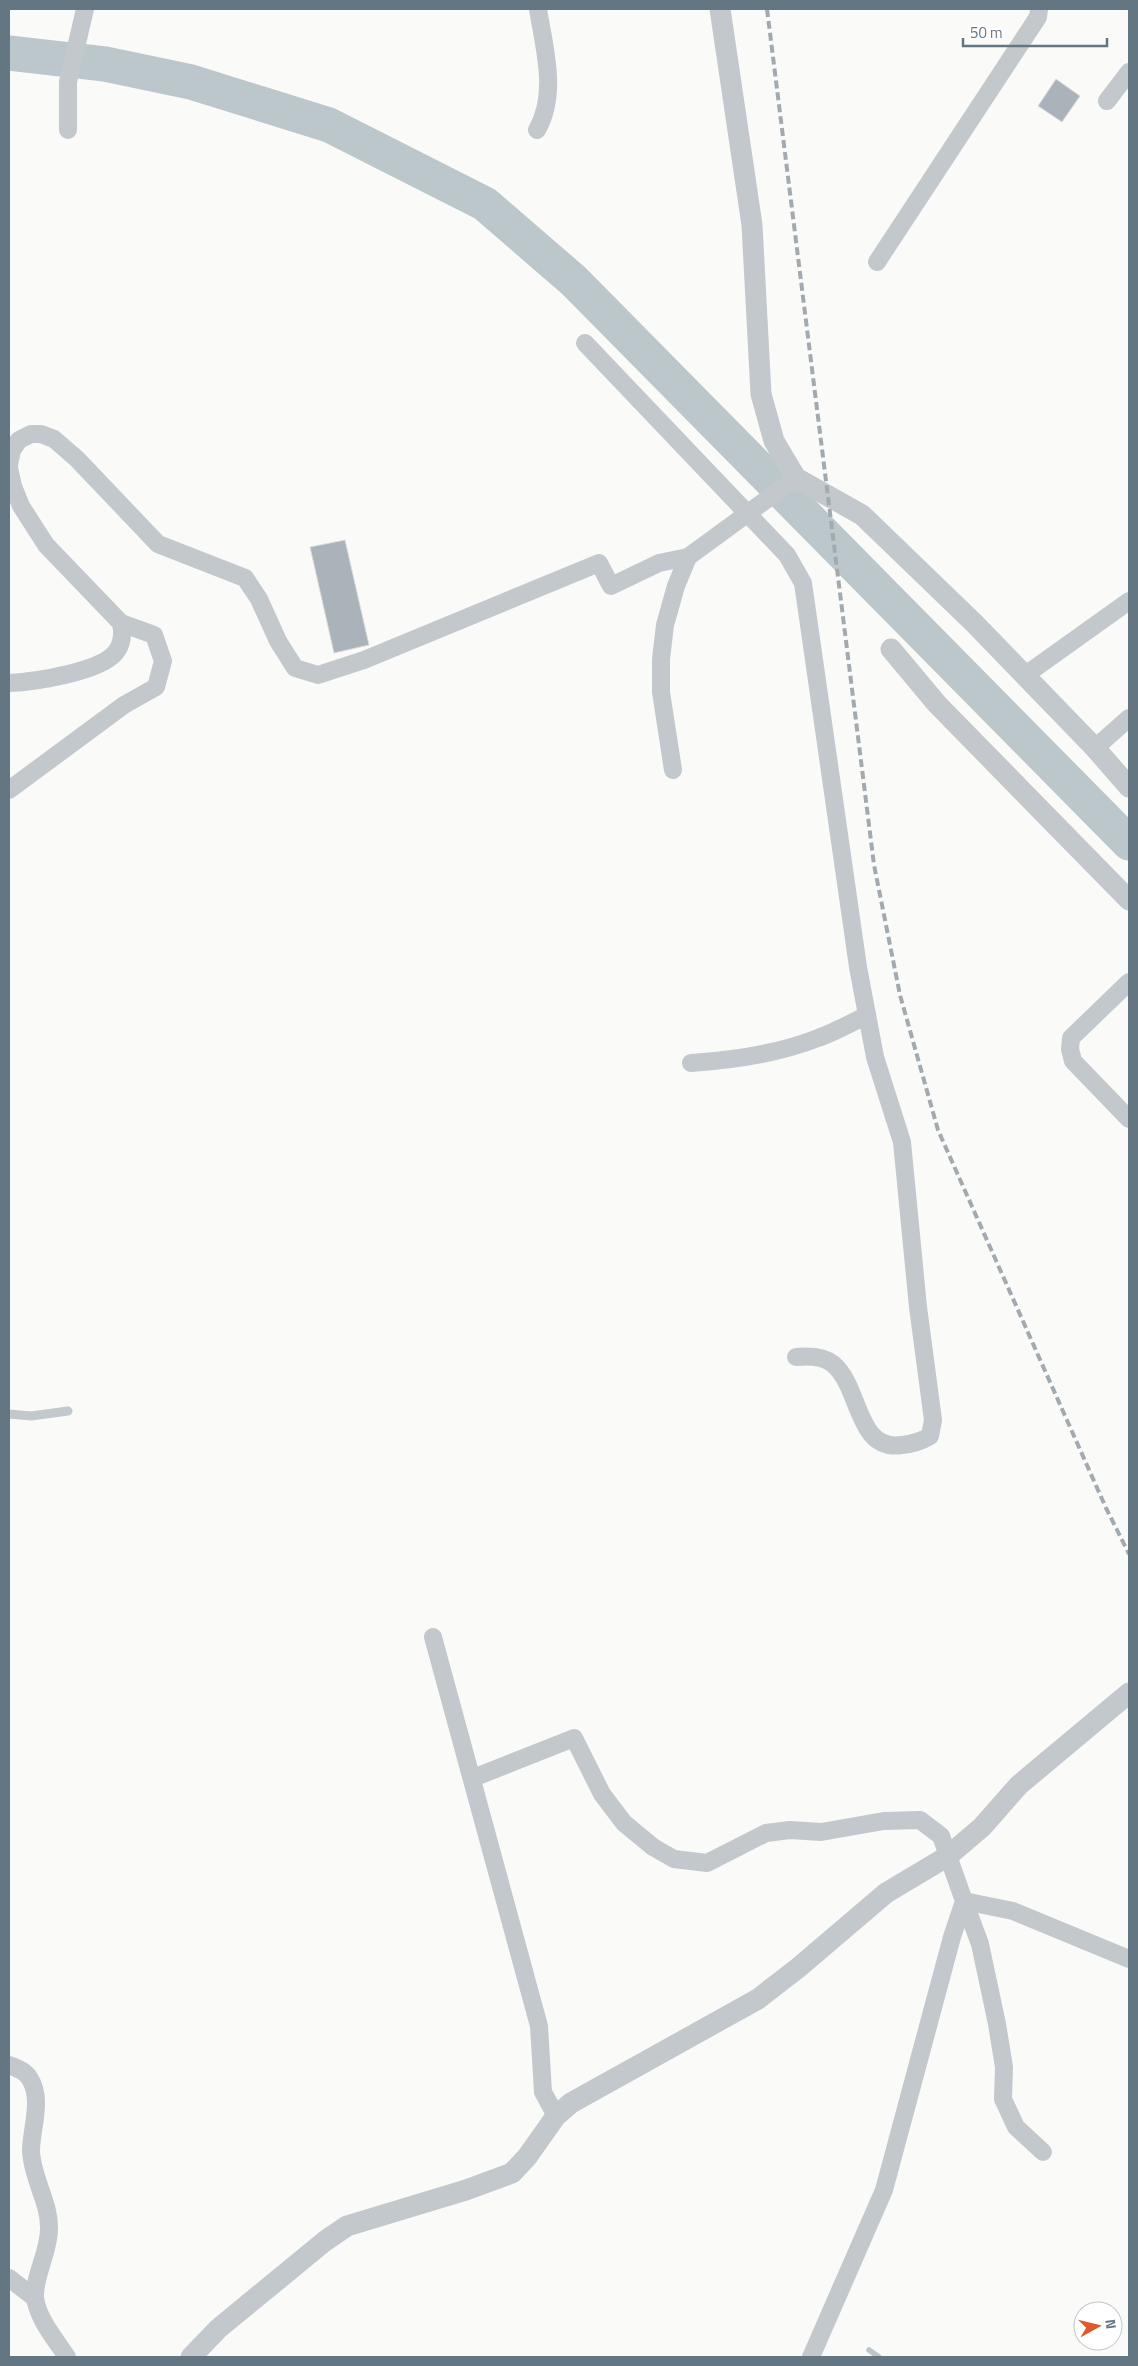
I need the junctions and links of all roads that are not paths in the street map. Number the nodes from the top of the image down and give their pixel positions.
1 (85, 9) edge
2 (538, 9) edge
3 (720, 9) edge
4 (1039, 9) edge
5 (1129, 72) edge
6 (1107, 101) dead end
7 (68, 130) dead end
8 (537, 130) dead end
9 (877, 262) dead end
10 (585, 343) dead end
11 (9, 466) edge
12 (791, 482) junction
13 (751, 511) junction
14 (688, 557) junction
15 (1129, 601) edge
16 (121, 623) junction
17 (891, 649) dead end
18 (1024, 676) junction
19 (9, 683) edge
20 (1129, 718) edge
21 (1095, 748) junction
22 (673, 770) dead end
23 (1127, 781) edge
24 (9, 790) edge
25 (1129, 900) edge
26 (1129, 982) edge
27 (867, 1015) junction
28 (691, 1063) dead end
29 (1129, 1119) edge
30 (796, 1357) dead end
31 (68, 1411) dead end
32 (9, 1414) edge
33 (433, 1637) dead end
34 (1129, 1693) edge
35 (473, 1778) junction
36 (948, 1856) junction
37 (964, 1901) junction
38 (1129, 1959) edge
39 (9, 2065) edge
40 (556, 2116) junction
41 (1043, 2152) dead end
42 (9, 2278) edge
43 (35, 2298) junction
44 (67, 2357) edge
45 (191, 2357) edge
46 (811, 2357) edge

1 - 7 street
2 - 8 street
3 - 12 street
4 - 9 street
5 - 6 street
10 - 13 street
11 - 14 street
11 - 16 street
12 - 13 street
12 - 18 street
13 - 14 street
13 - 27 street
14 - 22 street
15 - 18 street
16 - 19 street
16 - 24 street
17 - 25 street
18 - 21 street
20 - 21 street
21 - 23 street
26 - 29 street
27 - 28 street
27 - 30 street
31 - 32 lane
33 - 35 street
34 - 36 street
35 - 36 street
35 - 40 street
36 - 37 street
36 - 40 street
37 - 38 street
37 - 41 street
37 - 46 street
39 - 43 street
40 - 45 street
42 - 43 street
43 - 44 street

